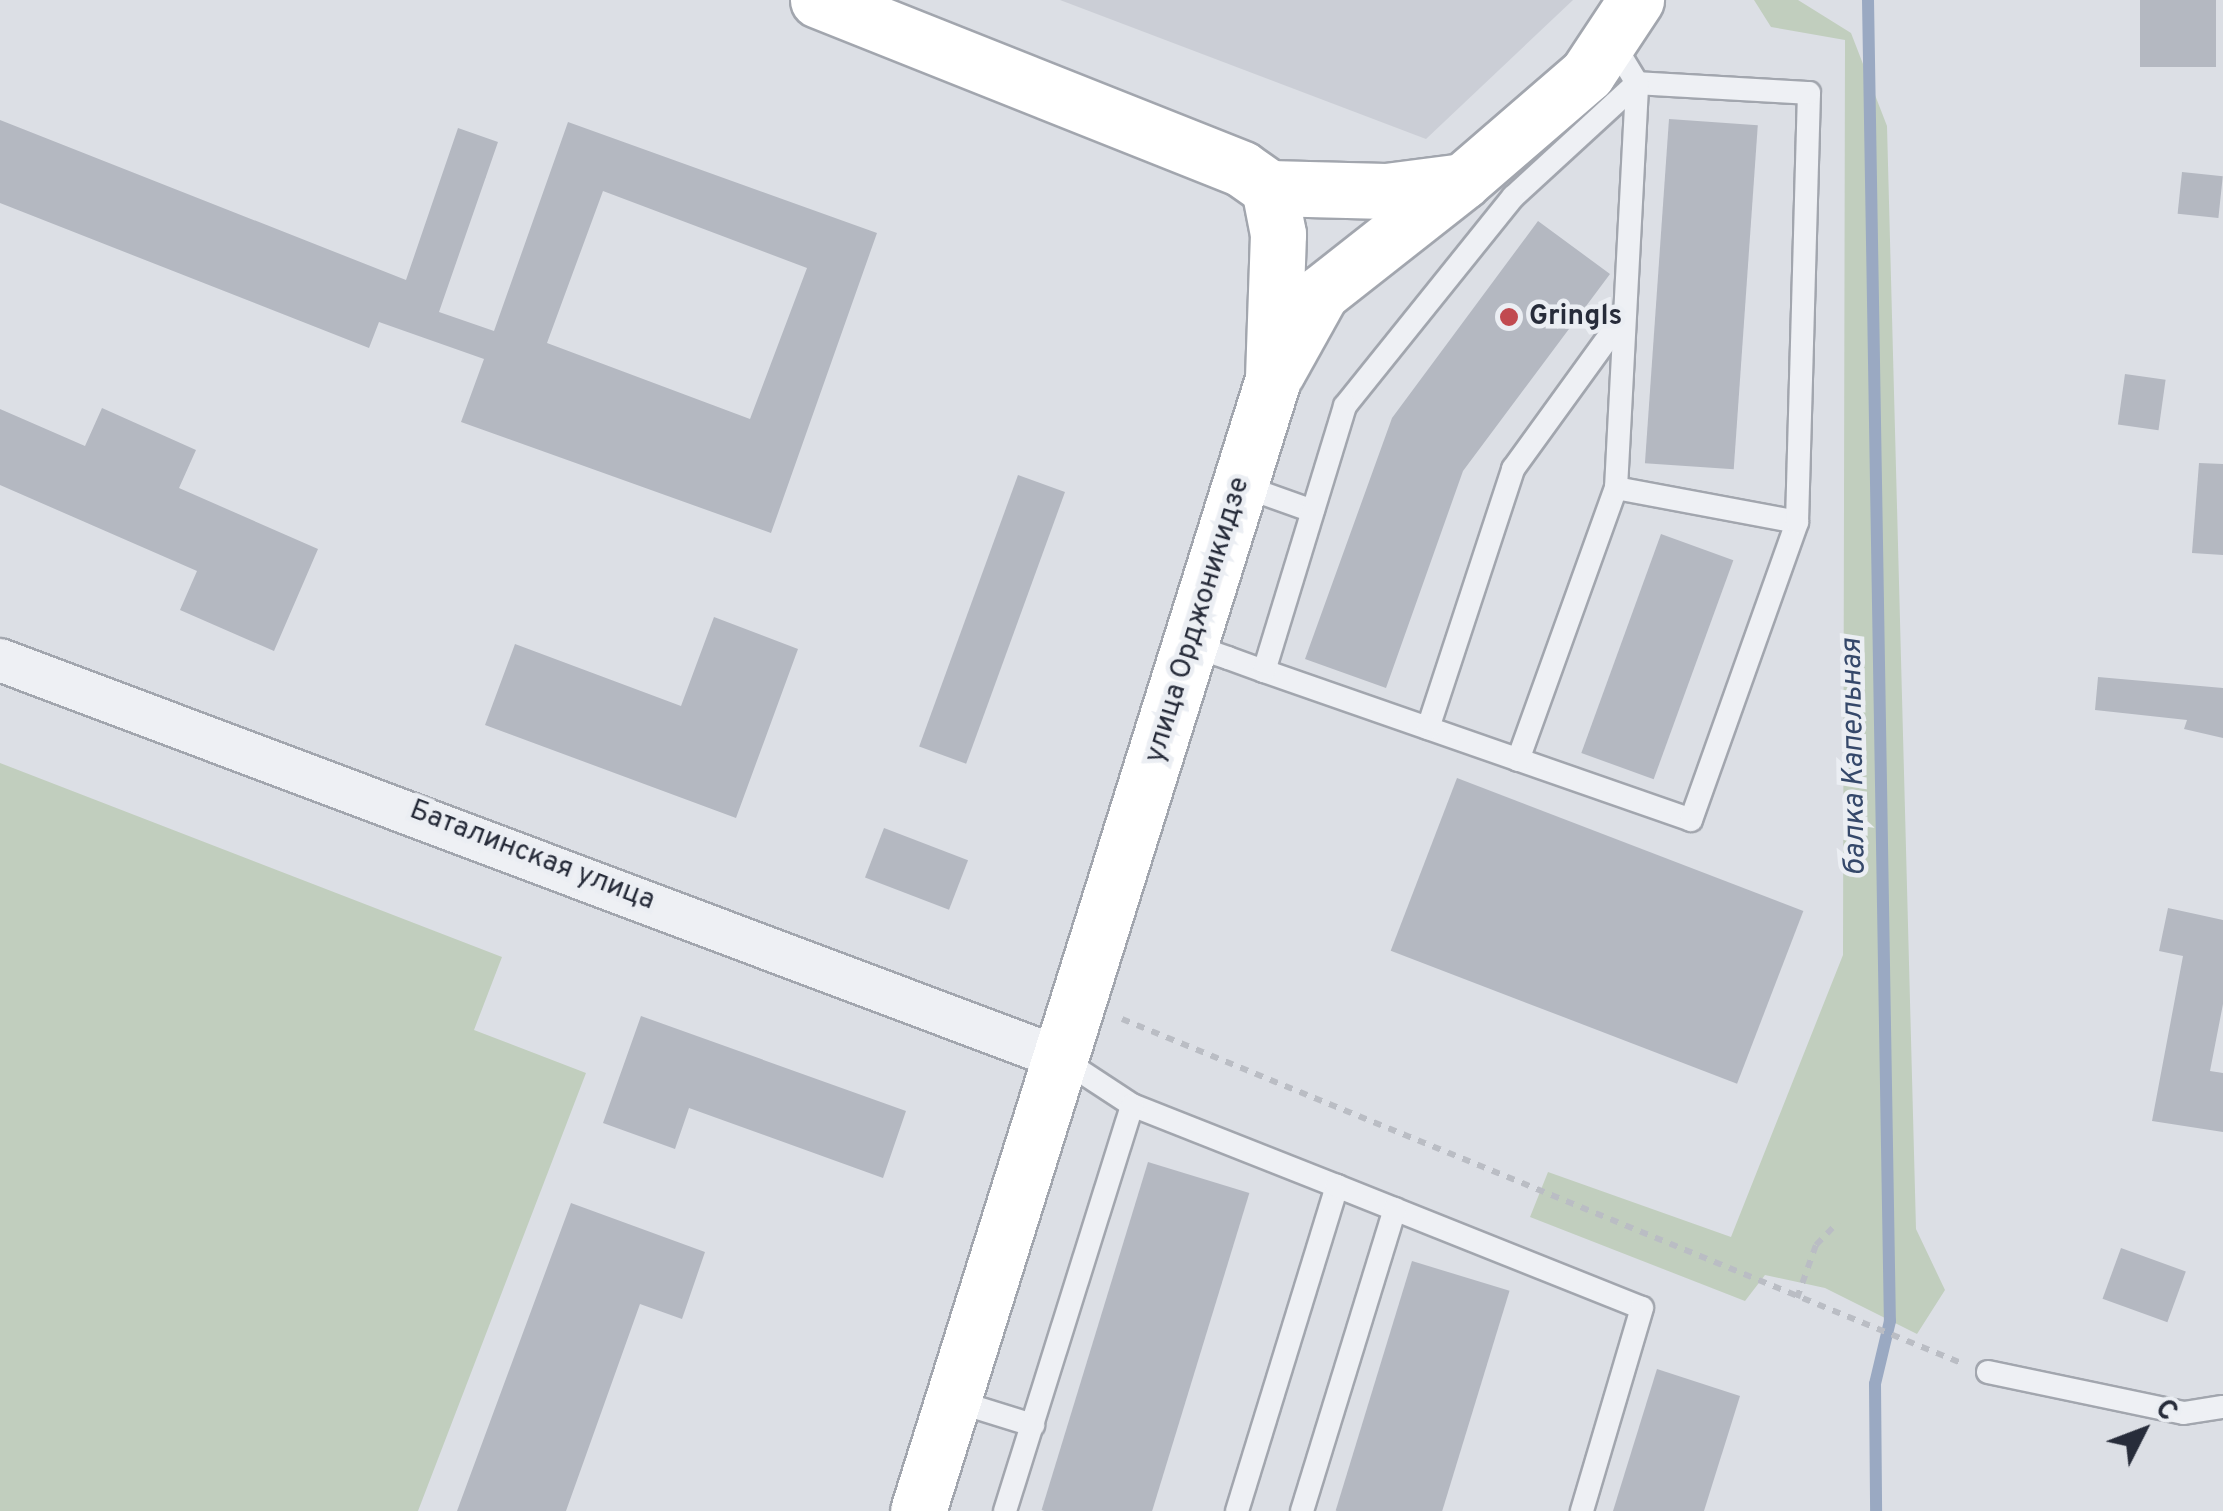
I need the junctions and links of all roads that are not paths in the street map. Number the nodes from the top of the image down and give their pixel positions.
1 (818, 0) edge
2 (1628, 41) edge
3 (1463, 181) junction
4 (1269, 188) junction
5 (1622, 320) junction
6 (1273, 379) junction
7 (1240, 486) junction
8 (1616, 488) junction
9 (1313, 512) junction
10 (1797, 522) junction
11 (1190, 646) junction
12 (0, 660) edge
13 (1264, 671) junction
14 (1428, 728) junction
15 (1518, 760) junction
16 (1062, 1058) junction
17 (1132, 1104) junction
18 (1337, 1186) junction
19 (1395, 1210) junction
20 (1988, 1372) dead end
21 (952, 1400) junction
22 (2223, 1407) edge
23 (1032, 1426) junction
24 (918, 1511) edge
25 (1004, 1511) edge
26 (1238, 1511) edge
27 (1302, 1511) edge
28 (1582, 1511) edge

1 - 4 main road
2 - 3 main road
2 - 5 lane
2 - 9 lane
2 - 10 lane
3 - 4 main road
3 - 6 main road
4 - 6 main road, улица Орджоникидзе
5 - 8 lane
5 - 14 lane
6 - 7 main road, улица Орджоникидзе
7 - 9 lane
7 - 11 main road, улица Орджоникидзе
8 - 10 lane
8 - 15 lane
9 - 13 lane
10 - 15 lane
11 - 13 lane
11 - 16 main road, улица Орджоникидзе
12 - 16 street, Баталинская улица
13 - 14 lane
14 - 15 lane
16 - 17 lane
16 - 21 main road, улица Орджоникидзе
17 - 18 lane
17 - 23 lane
18 - 19 lane
18 - 26 lane
19 - 27 lane
19 - 28 lane
20 - 22 lane
21 - 23 lane
21 - 24 main road, улица Орджоникидзе
23 - 25 lane

